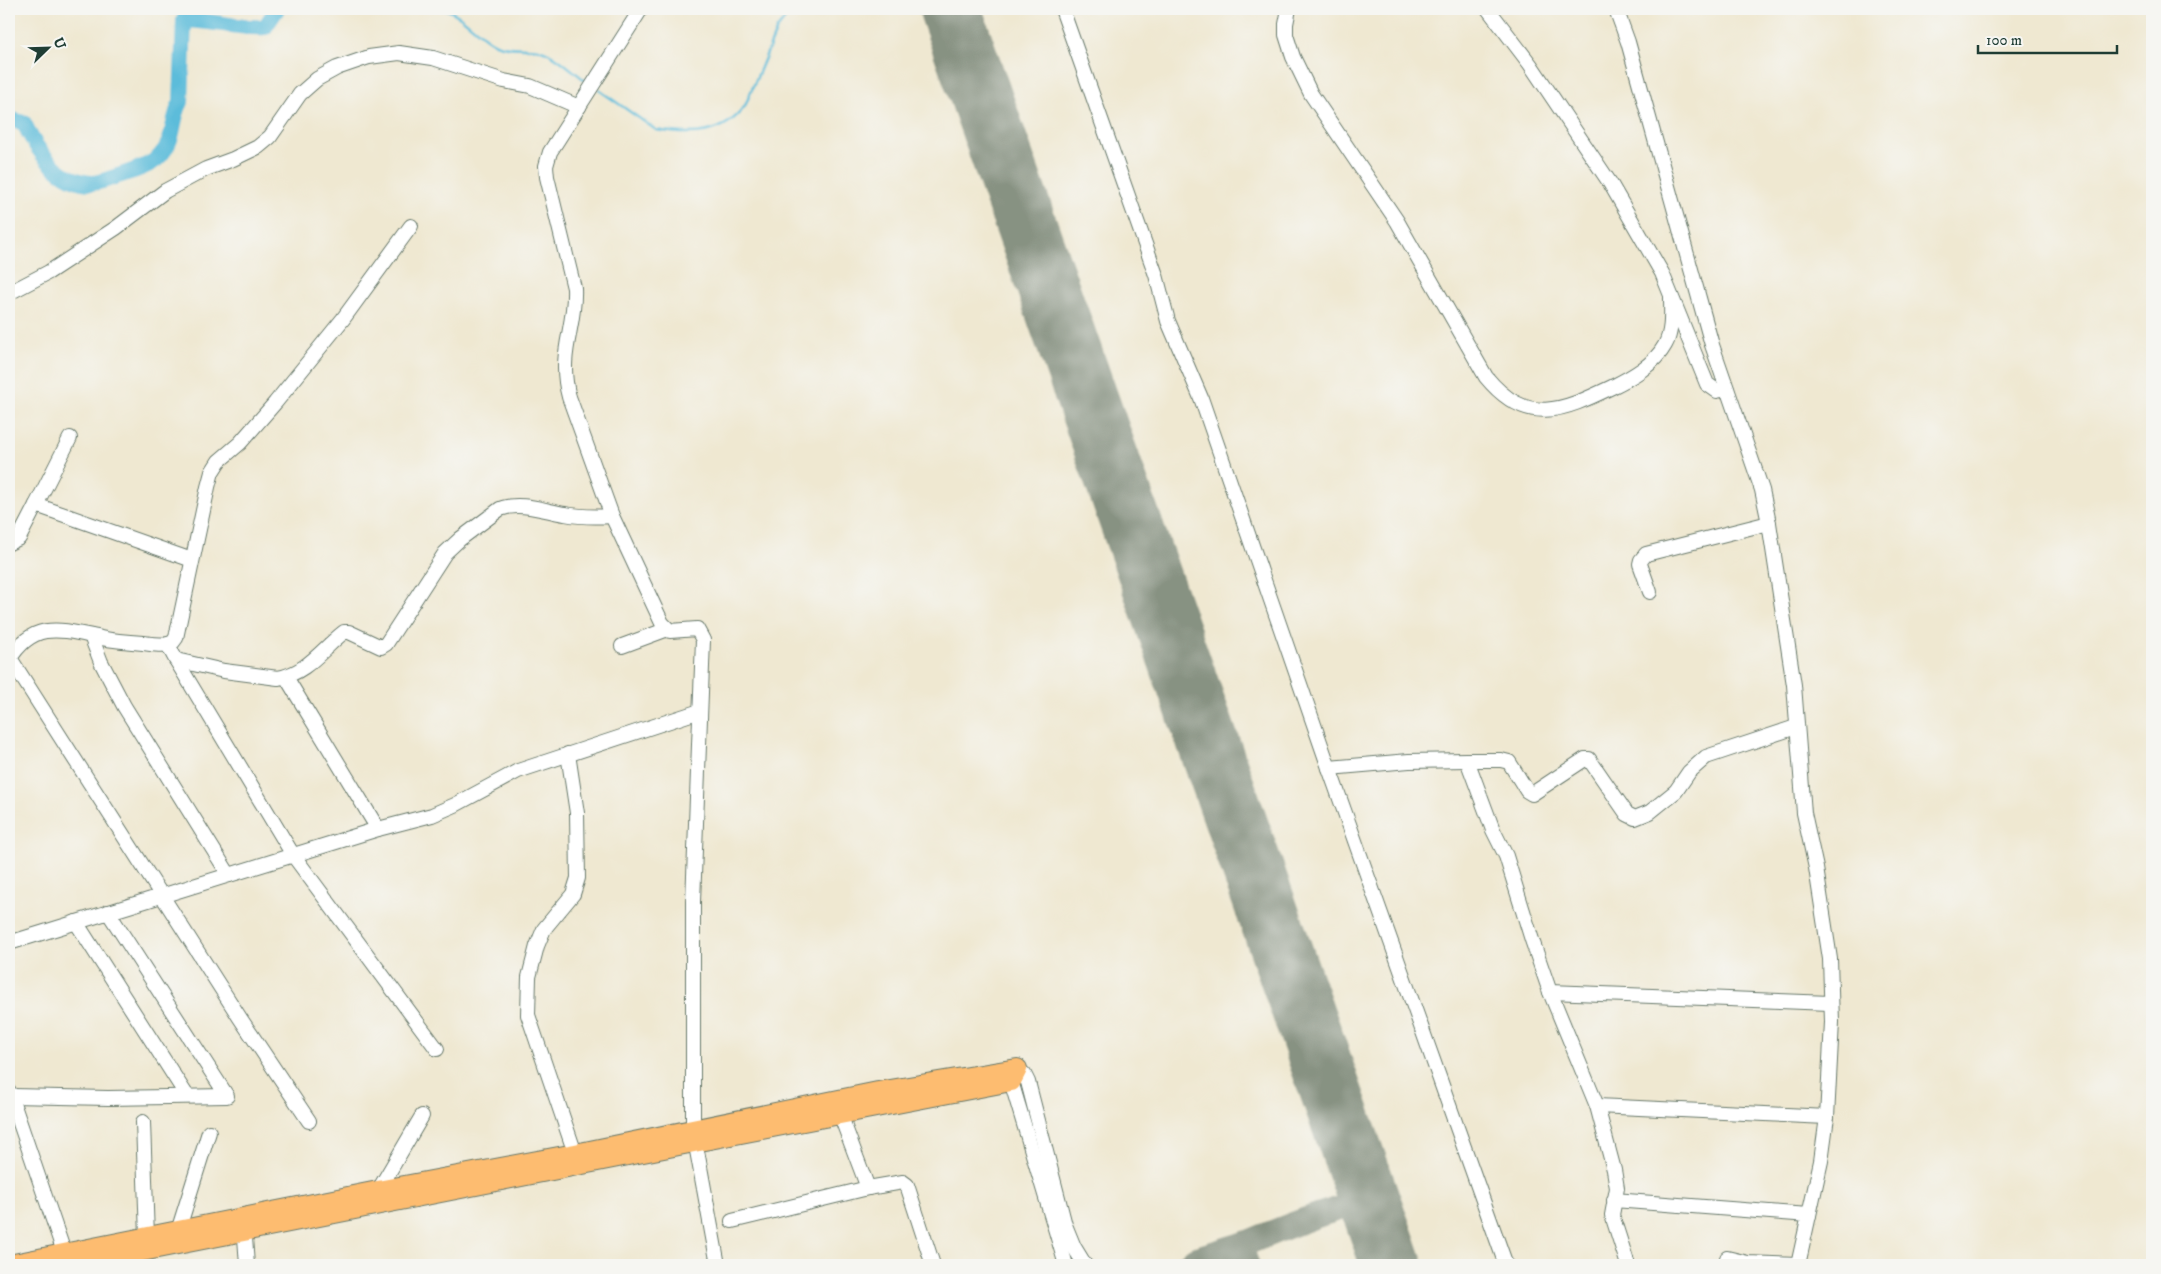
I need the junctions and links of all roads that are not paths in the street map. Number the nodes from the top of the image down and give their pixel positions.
1 (640, 9) edge
2 (1062, 9) edge
3 (1289, 9) edge
4 (1488, 9) edge
5 (1616, 9) edge
6 (579, 107) junction
7 (411, 226) dead end
8 (9, 292) edge
9 (1672, 296) junction
10 (1727, 390) junction
11 (70, 438) dead end
12 (36, 505) junction
13 (612, 516) junction
14 (1769, 523) junction
15 (9, 543) edge
16 (192, 560) junction
17 (1650, 592) dead end
18 (668, 629) junction
19 (91, 636) junction
20 (168, 645) junction
21 (622, 646) dead end
22 (9, 659) edge
23 (176, 660) junction
24 (286, 677) junction
25 (700, 711) junction
26 (1796, 727) junction
27 (568, 754) junction
28 (1467, 760) junction
29 (1329, 768) junction
30 (378, 829) junction
31 (293, 855) junction
32 (229, 874) junction
33 (162, 896) junction
34 (108, 912) junction
35 (76, 922) junction
36 (9, 943) edge
37 (1550, 992) junction
38 (1830, 1003) junction
39 (437, 1050) dead end
40 (1014, 1075) junction
41 (10, 1094) edge
42 (187, 1096) junction
43 (1597, 1106) junction
44 (840, 1114) junction
45 (422, 1116) dead end
46 (1827, 1117) junction
47 (773, 1120) junction
48 (309, 1121) dead end
49 (143, 1122) dead end
50 (209, 1132) dead end
51 (693, 1135) junction
52 (577, 1160) junction
53 (868, 1188) junction
54 (378, 1191) junction
55 (1614, 1200) junction
56 (325, 1209) junction
57 (1809, 1216) junction
58 (732, 1221) dead end
59 (244, 1225) junction
60 (147, 1237) junction
61 (179, 1237) junction
62 (129, 1253) edge
63 (1727, 1258) dead end
64 (62, 1259) edge
65 (9, 1265) edge
66 (247, 1265) edge
67 (718, 1265) edge
68 (934, 1265) edge
69 (1066, 1265) edge
70 (1085, 1265) edge
71 (1506, 1265) edge
72 (1628, 1265) edge
73 (1797, 1265) edge

1 - 6 street
2 - 29 street
3 - 9 street
4 - 9 street
5 - 10 street
6 - 8 street
6 - 13 street
7 - 16 street
9 - 10 street
10 - 14 street
11 - 12 street
12 - 15 street
12 - 16 street
13 - 18 street
13 - 24 street
14 - 17 street
14 - 26 street
16 - 20 street
18 - 21 street
18 - 25 street
19 - 20 street
19 - 22 street
19 - 32 street
20 - 23 street
22 - 33 street
23 - 24 street
23 - 31 street
24 - 30 street
25 - 27 street
25 - 51 street
26 - 28 street
26 - 38 street
27 - 30 street
27 - 52 street
28 - 29 street
28 - 37 street
29 - 71 street
30 - 31 street
31 - 32 street
31 - 39 street
32 - 33 street
33 - 34 street
33 - 48 street
34 - 35 street
34 - 42 street
35 - 36 street
35 - 42 street
37 - 38 street
37 - 43 street
38 - 46 street
40 - 44 highway
40 - 47 highway
40 - 69 street
40 - 70 street
41 - 42 street
41 - 64 street
43 - 46 street
43 - 55 street
44 - 47 highway
44 - 53 street
45 - 54 street
46 - 57 street
47 - 51 highway
49 - 60 street
50 - 61 street
51 - 52 highway
51 - 67 street
52 - 54 highway
52 - 56 highway
53 - 58 street
53 - 68 street
54 - 56 highway
55 - 57 street
55 - 72 street
56 - 59 highway
57 - 73 street
59 - 61 highway
59 - 66 street
60 - 61 highway
60 - 62 highway
61 - 62 highway
62 - 64 highway
63 - 73 street
64 - 65 highway

